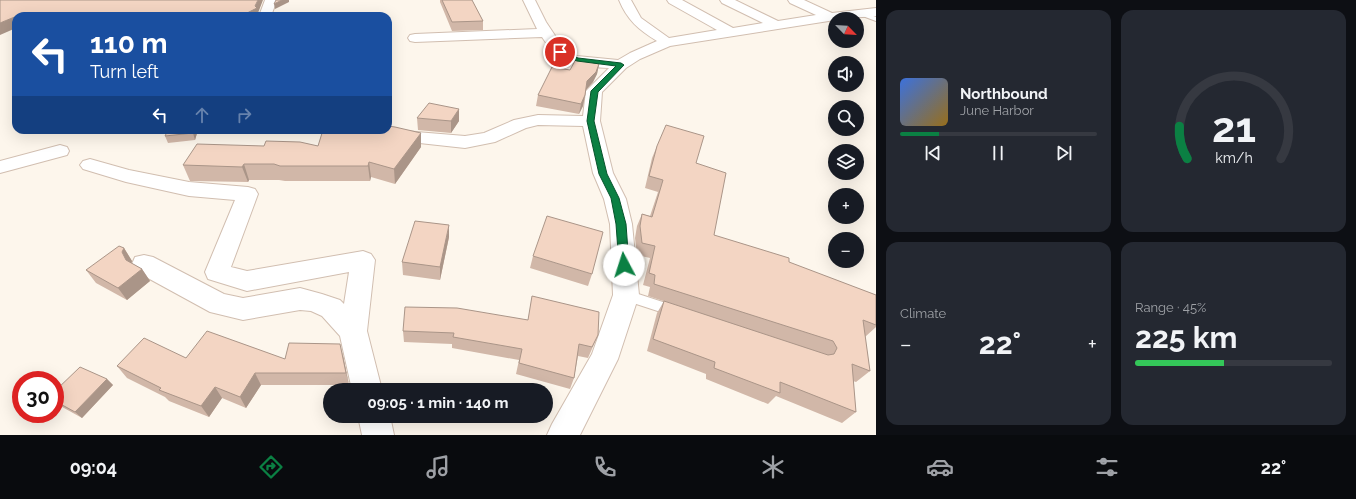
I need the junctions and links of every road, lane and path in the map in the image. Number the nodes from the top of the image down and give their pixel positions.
1 (271, 0) edge
2 (529, 0) edge
3 (625, 0) edge
4 (673, 0) edge
5 (726, 0) edge
6 (794, 0) edge
7 (266, 12) edge
8 (828, 16) edge
9 (828, 17) edge
10 (776, 25) junction
11 (732, 32) junction
12 (547, 33) junction
13 (415, 38) dead end
14 (667, 42) junction
15 (621, 65) junction
16 (591, 121) junction
17 (376, 134) edge
18 (60, 151) dead end
19 (90, 165) dead end
20 (0, 167) edge
21 (144, 264) dead end
22 (626, 295) junction
23 (684, 315) edge
24 (353, 331) junction
25 (365, 383) edge
26 (375, 423) edge
27 (378, 435) edge
28 (563, 435) edge

1 - 7 street
2 - 12 street
3 - 14 street
4 - 11 street
5 - 10 street
6 - 8 street
9 - 10 street
10 - 11 street
11 - 14 street
12 - 13 street
12 - 15 street
14 - 15 street
15 - 16 street
16 - 17 street
16 - 22 street
18 - 20 street
19 - 24 street
21 - 24 street
22 - 23 lane
22 - 28 street
24 - 25 street
26 - 27 street

